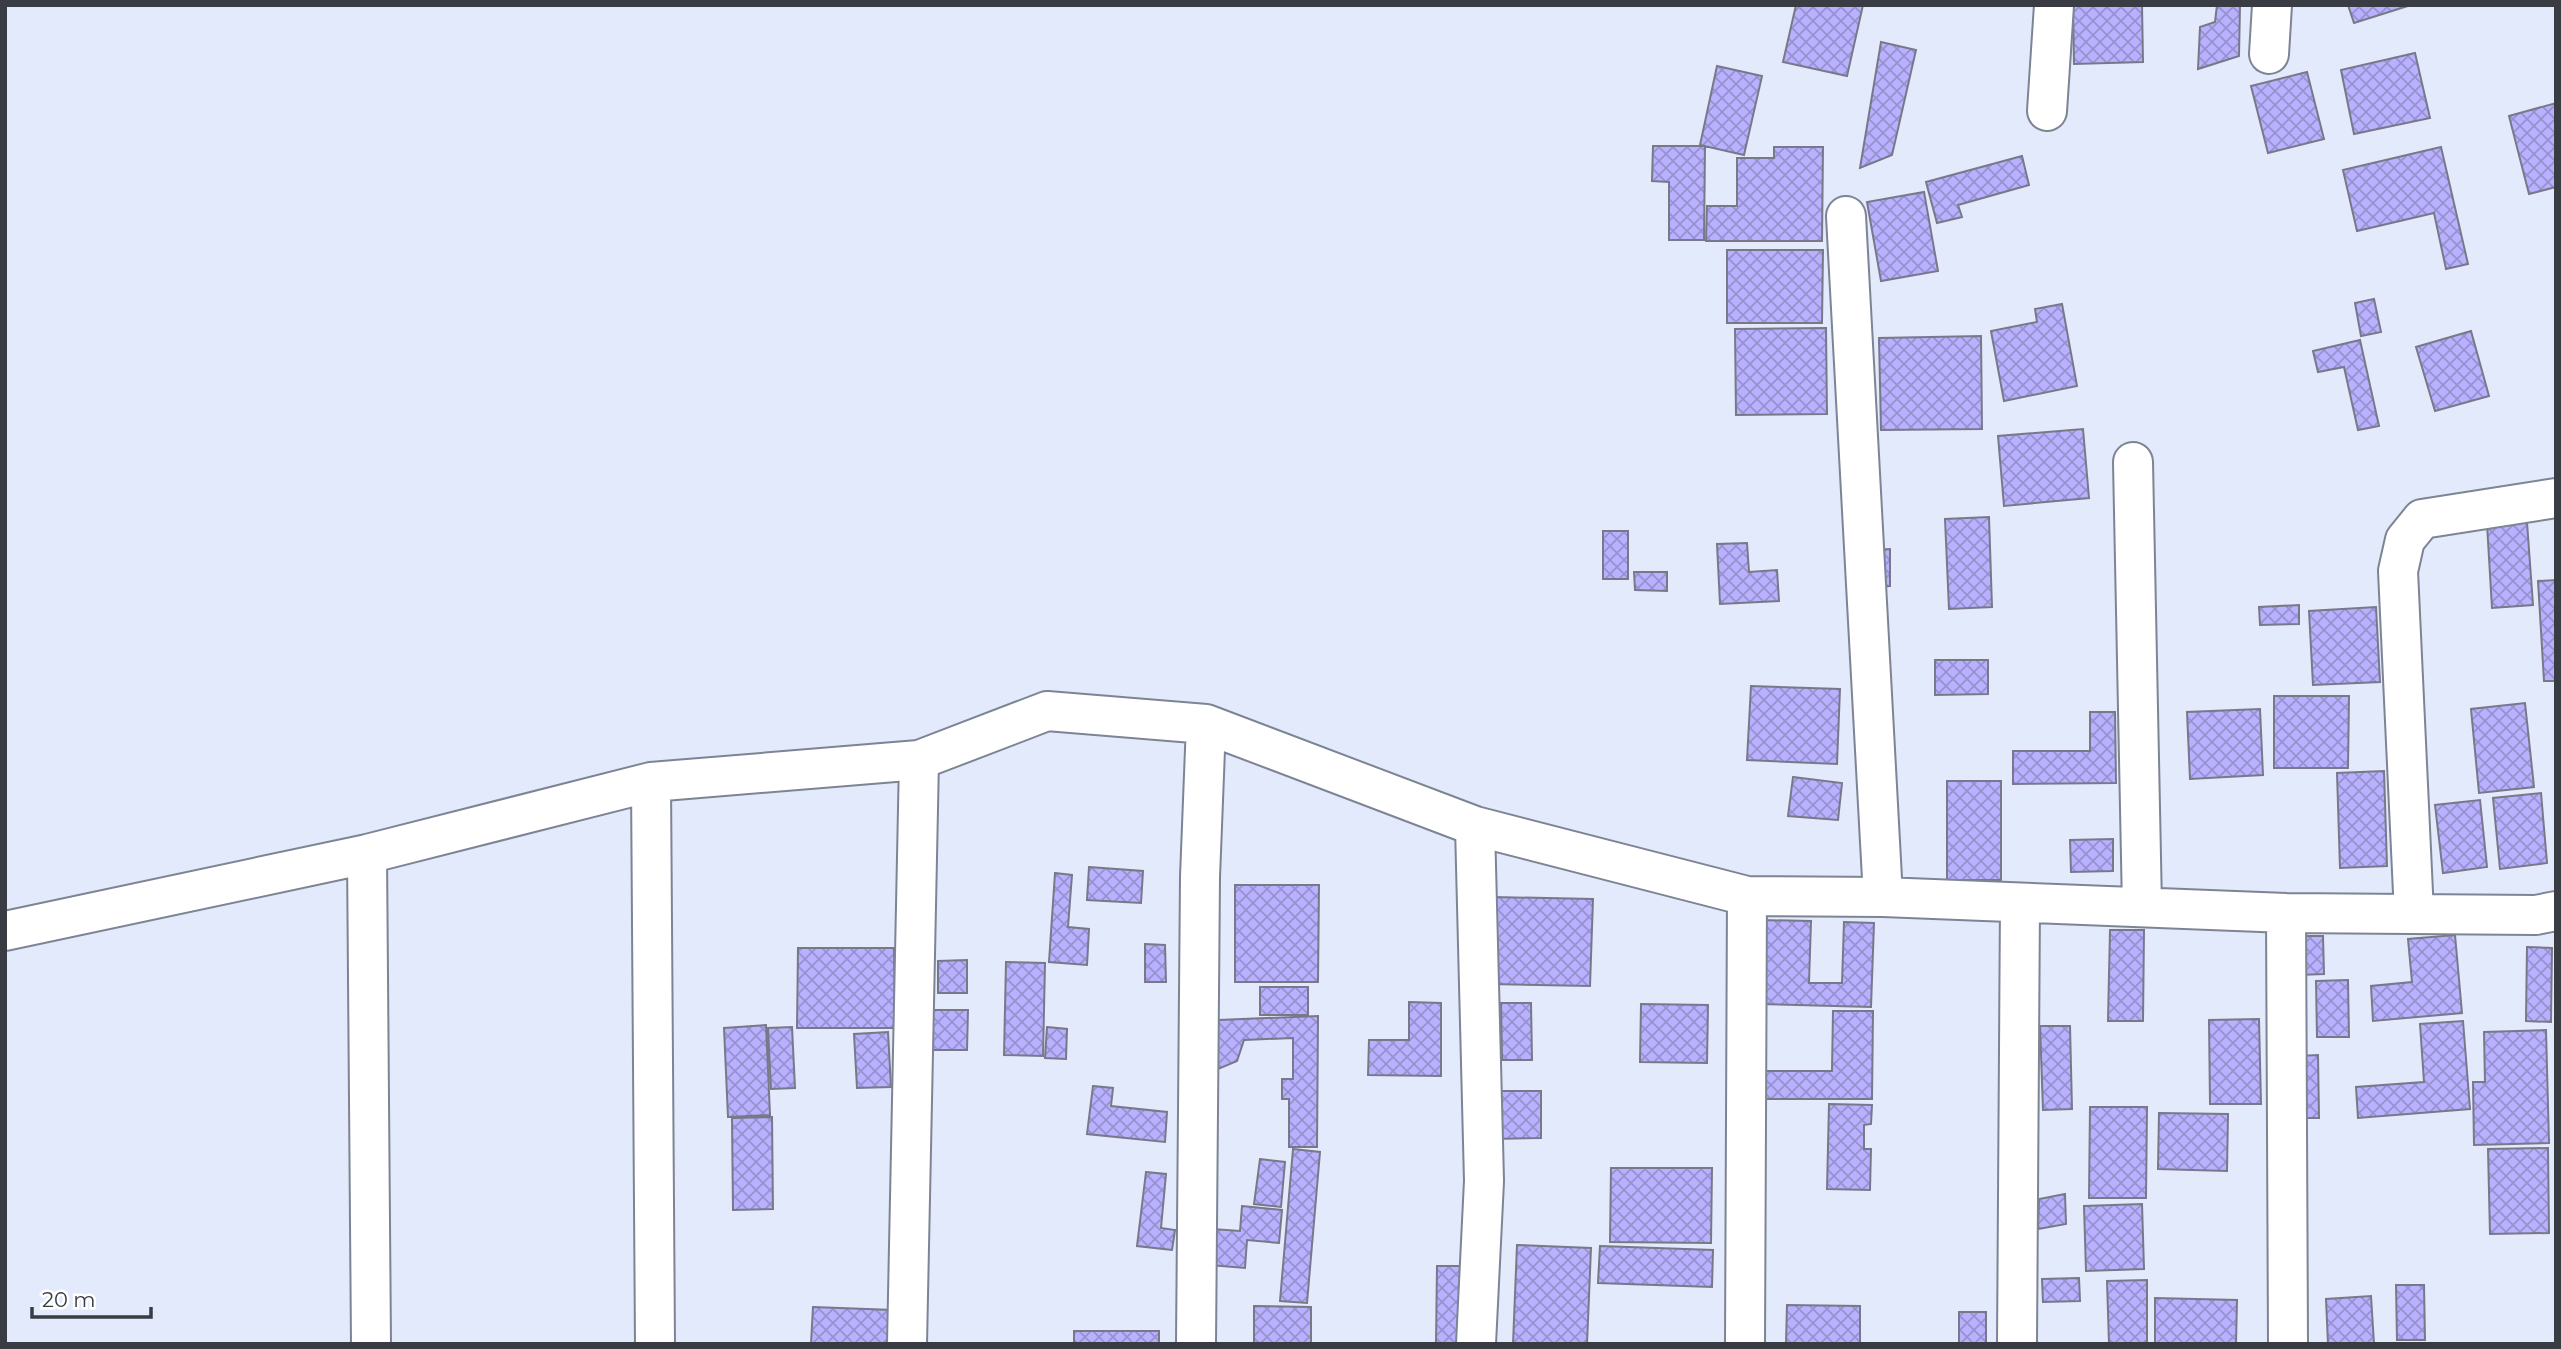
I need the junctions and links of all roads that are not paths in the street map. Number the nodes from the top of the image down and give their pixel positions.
1 (2054, 5) edge
2 (2272, 5) edge
3 (2269, 54) dead end
4 (2047, 111) dead end
5 (1846, 216) dead end
6 (2133, 462) dead end
7 (2556, 498) edge
8 (1206, 724) junction
9 (919, 760) junction
10 (651, 782) junction
11 (1475, 826) junction
12 (367, 854) junction
13 (1746, 896) junction
14 (1883, 897) junction
15 (2020, 903) junction
16 (2142, 907) junction
17 (2556, 911) edge
18 (2286, 913) junction
19 (2414, 914) junction
20 (5, 931) edge
21 (371, 1344) edge
22 (655, 1344) edge
23 (907, 1344) edge
24 (1196, 1344) edge
25 (1476, 1344) edge
26 (1745, 1344) edge
27 (2017, 1344) edge
28 (2288, 1344) edge

1 - 4 street
2 - 3 street
5 - 14 street
6 - 16 street
7 - 19 street
8 - 9 street
8 - 11 street
8 - 24 street
9 - 10 street
9 - 23 street
10 - 12 street
10 - 22 street
11 - 13 street
11 - 25 street
12 - 20 street
12 - 21 street
13 - 14 street
13 - 26 street
14 - 15 street
15 - 16 street
15 - 27 street
16 - 18 street
17 - 19 street
18 - 19 street
18 - 28 street

